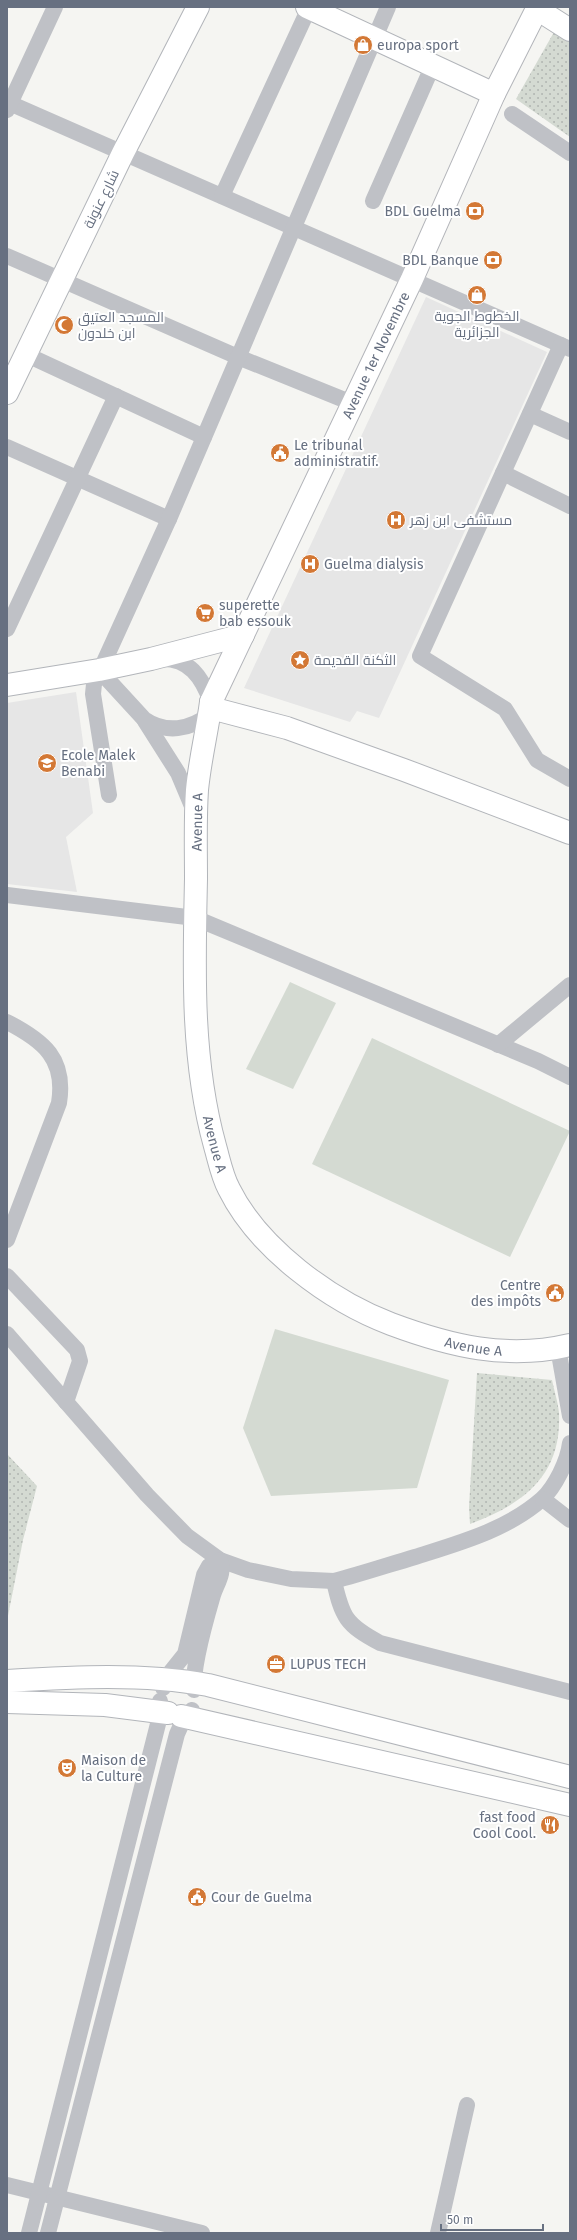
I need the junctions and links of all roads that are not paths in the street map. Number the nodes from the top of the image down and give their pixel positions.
1 (55, 7) edge
2 (198, 7) edge
3 (308, 7) edge
4 (388, 7) edge
5 (536, 8) edge
6 (570, 30) edge
7 (375, 39) junction
8 (433, 65) junction
9 (494, 94) junction
10 (8, 105) edge
11 (512, 114) dead end
12 (123, 153) junction
13 (570, 153) edge
14 (222, 196) junction
15 (373, 201) dead end
16 (293, 227) junction
17 (7, 256) edge
18 (412, 279) junction
19 (61, 280) junction
20 (566, 347) edge
21 (25, 354) junction
22 (238, 356) junction
23 (7, 393) edge
24 (116, 396) junction
25 (352, 403) junction
26 (530, 414) junction
27 (570, 432) edge
28 (204, 437) junction
29 (7, 447) edge
30 (503, 474) junction
31 (78, 478) junction
32 (570, 506) edge
33 (169, 519) junction
34 (7, 629) edge
35 (243, 635) junction
36 (151, 659) junction
37 (99, 670) junction
38 (7, 685) edge
39 (211, 708) junction
40 (144, 720) junction
41 (570, 779) edge
42 (109, 795) dead end
43 (197, 818) junction
44 (569, 830) edge
45 (7, 895) edge
46 (195, 918) junction
47 (570, 985) edge
48 (7, 1022) edge
49 (498, 1045) junction
50 (570, 1077) edge
51 (7, 1240) edge
52 (7, 1276) edge
53 (7, 1334) edge
54 (564, 1346) edge
55 (66, 1402) junction
56 (570, 1416) edge
57 (570, 1443) edge
58 (543, 1499) junction
59 (570, 1520) edge
60 (187, 1536) junction
61 (220, 1560) junction
62 (248, 1570) junction
63 (204, 1575) junction
64 (219, 1581) junction
65 (334, 1581) junction
66 (7, 1681) edge
67 (570, 1692) edge
68 (177, 1699) junction
69 (7, 1702) edge
70 (570, 1777) edge
71 (570, 1805) edge
72 (467, 2105) dead end
73 (7, 2185) edge
74 (39, 2194) junction
75 (57, 2198) junction
76 (29, 2233) edge
77 (48, 2233) edge
78 (202, 2233) edge
79 (438, 2233) edge

1 - 10 street
2 - 12 main road, شارع عنونة
3 - 7 main road
3 - 14 street
4 - 7 street
5 - 6 main road
5 - 9 main road, Avenue 1er Novembre
7 - 8 main road
7 - 16 street
8 - 9 main road
8 - 15 street
9 - 18 main road, Avenue 1er Novembre
10 - 12 street
11 - 13 street
12 - 14 street
12 - 19 main road, شارع عنونة
14 - 16 street
16 - 18 street
16 - 22 street
17 - 19 street
18 - 20 street
18 - 25 main road, Avenue 1er Novembre
19 - 21 main road, شارع عنونة
19 - 22 street
20 - 26 street
21 - 23 main road, شارع عنونة
21 - 24 street
22 - 25 street
22 - 28 street
24 - 28 street
24 - 31 street
25 - 35 main road, Avenue 1er Novembre
26 - 27 street
26 - 30 street
28 - 33 street
29 - 31 street
30 - 32 street
30 - 41 street
31 - 33 street
31 - 34 street
33 - 37 street
35 - 36 main road
35 - 39 main road, Avenue 1er Novembre
36 - 37 main road
36 - 39 street
37 - 38 main road
37 - 40 street
37 - 42 street
39 - 40 street
39 - 43 main road, Avenue A
39 - 44 main road
40 - 43 street
43 - 46 main road, Avenue A
45 - 46 street
46 - 49 street
46 - 54 main road, Avenue A
47 - 49 street
48 - 51 street
49 - 50 street
52 - 55 street
53 - 55 street
54 - 56 street
55 - 60 street
57 - 58 street
58 - 59 street
58 - 65 street
60 - 61 street
60 - 63 street
61 - 62 street
61 - 63 street
61 - 64 street
62 - 64 street
62 - 65 street
63 - 68 street
64 - 68 street
65 - 67 street
66 - 68 main road
68 - 69 main road
68 - 70 main road
68 - 71 main road
68 - 74 street
68 - 75 street
72 - 79 street
73 - 74 street
74 - 75 street
74 - 76 street
75 - 77 street
75 - 78 street

